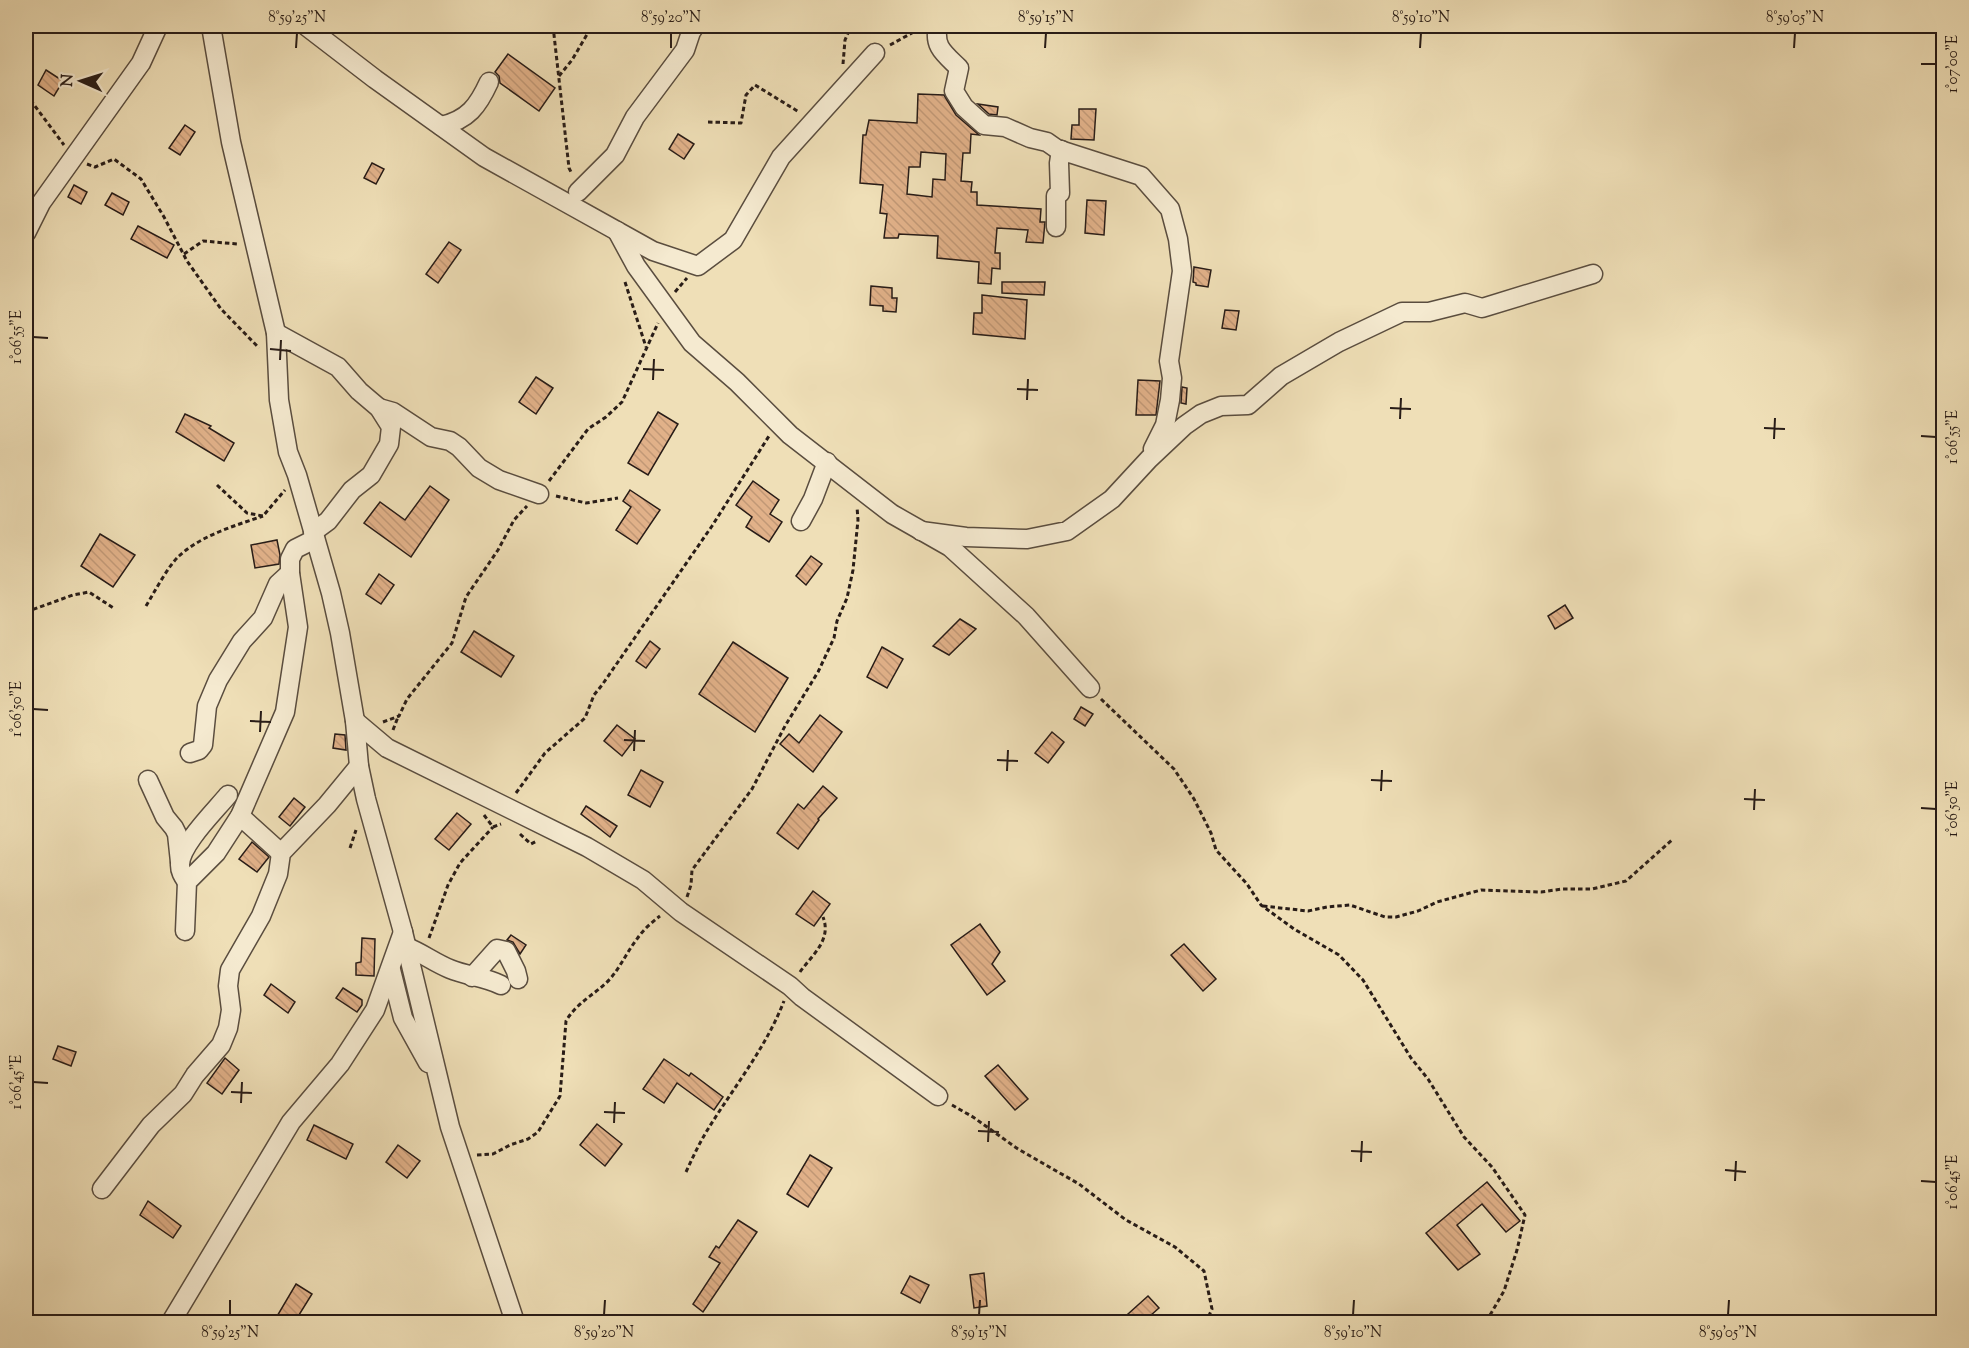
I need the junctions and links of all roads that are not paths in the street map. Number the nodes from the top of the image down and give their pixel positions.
1 (158, 26) edge
2 (211, 26) edge
3 (306, 26) edge
4 (695, 26) edge
5 (938, 26) edge
6 (875, 53) road end
7 (489, 82) dead end
8 (441, 126) junction
9 (1061, 150) junction
10 (578, 192) dead end
11 (1056, 227) dead end
12 (617, 231) junction
13 (26, 233) edge
14 (1593, 274) dead end
15 (276, 333) junction
16 (379, 408) junction
17 (1149, 459) junction
18 (827, 462) junction
19 (539, 494) road end
20 (801, 521) dead end
21 (921, 531) junction
22 (314, 536) junction
23 (290, 573) junction
24 (1090, 688) road end
25 (355, 721) junction
26 (189, 753) dead end
27 (359, 766) junction
28 (148, 780) dead end
29 (228, 795) dead end
30 (240, 816) junction
31 (281, 854) junction
32 (180, 862) junction
33 (187, 882) junction
34 (185, 931) dead end
35 (410, 944) junction
36 (390, 968) junction
37 (472, 977) junction
38 (440, 1085) junction
39 (938, 1096) road end
40 (102, 1189) dead end
41 (171, 1323) edge
42 (515, 1323) edge

1 - 13 street
2 - 15 street
3 - 8 street
4 - 10 street
5 - 9 street
6 - 12 street
7 - 8 street
8 - 12 street
9 - 11 street
9 - 17 street
12 - 18 street
14 - 17 street
15 - 16 street
15 - 22 street
16 - 19 street
16 - 22 street
17 - 21 street
18 - 20 street
18 - 21 street
21 - 24 street
22 - 23 street
22 - 25 street
23 - 26 street
23 - 30 street
25 - 27 street
25 - 39 street
27 - 31 street
27 - 35 street
28 - 32 street
29 - 32 street
30 - 31 street
30 - 33 street
31 - 40 street
32 - 33 street
33 - 34 street
35 - 36 street
35 - 37 street
35 - 38 street
36 - 38 street
36 - 41 street
37 - 37 street
38 - 42 street

